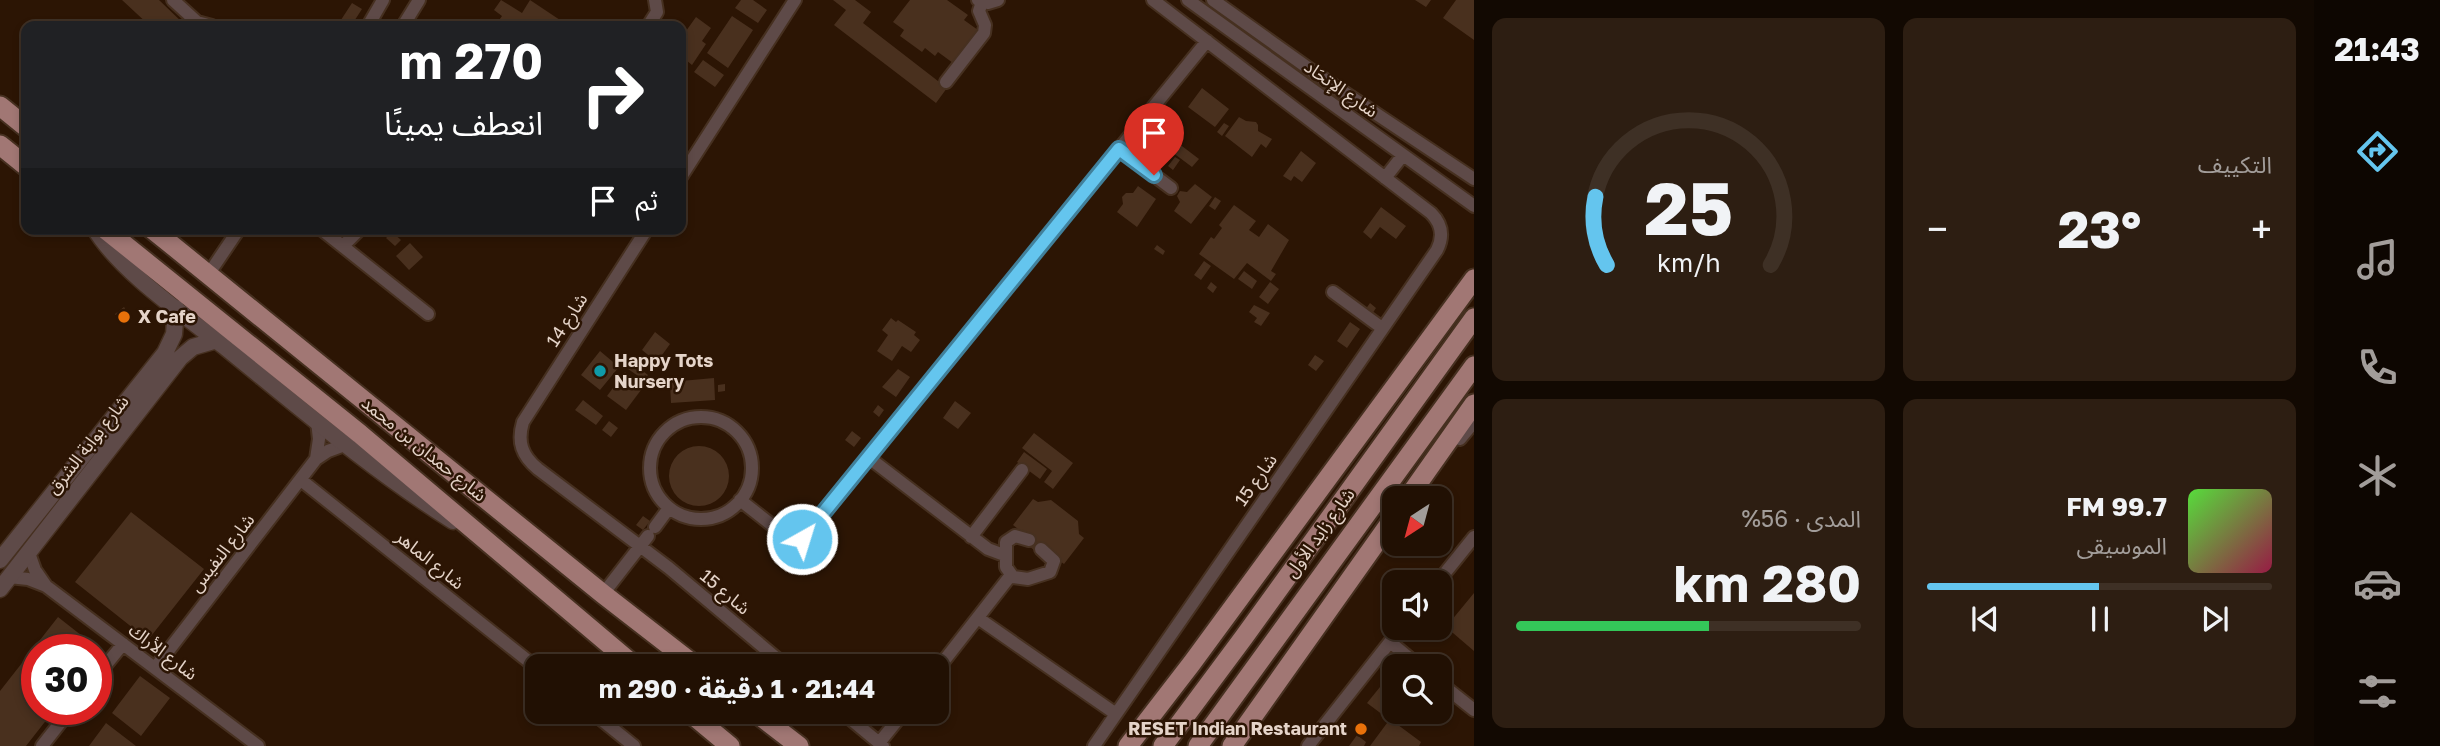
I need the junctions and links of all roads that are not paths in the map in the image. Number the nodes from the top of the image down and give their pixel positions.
1 (173, 0) edge
2 (383, 0) edge
3 (419, 0) edge
4 (655, 0) edge
5 (795, 0) edge
6 (998, 0) edge
7 (1153, 0) edge
8 (1188, 0) edge
9 (1213, 0) edge
10 (980, 1) edge
11 (196, 21) edge
12 (371, 21) edge
13 (406, 21) edge
14 (651, 21) edge
15 (1206, 41) junction
16 (946, 82) dead end
17 (0, 106) edge
18 (21, 123) edge
19 (0, 145) edge
20 (1119, 149) junction
21 (1403, 155) junction
22 (21, 162) edge
23 (686, 169) edge
24 (1385, 178) junction
25 (1474, 179) edge
26 (1171, 188) dead end
27 (1474, 206) edge
28 (100, 235) edge
29 (112, 235) edge
30 (159, 235) edge
31 (235, 235) edge
32 (329, 235) edge
33 (353, 235) edge
34 (643, 235) edge
35 (343, 246) junction
36 (208, 275) junction
37 (1474, 279) edge
38 (1333, 292) dead end
39 (176, 308) junction
40 (428, 314) dead end
41 (1474, 318) edge
42 (1382, 328) junction
43 (217, 340) junction
44 (1474, 366) edge
45 (1474, 404) edge
46 (317, 421) junction
47 (1474, 422) edge
48 (520, 431) joint
49 (347, 444) junction
50 (868, 457) junction
51 (316, 459) junction
52 (1022, 470) dead end
53 (1422, 476) junction
54 (301, 480) junction
55 (1415, 486) edge
56 (740, 500) junction
57 (669, 508) junction
58 (1382, 534) edge
59 (647, 536) junction
60 (971, 537) junction
61 (1474, 537) edge
62 (1028, 540) dead end
63 (487, 541) junction
64 (1041, 549) dead end
65 (29, 553) junction
66 (1004, 555) junction
67 (0, 560) edge
68 (1447, 570) edge
69 (1011, 575) junction
70 (5, 583) edge
71 (47, 586) junction
72 (603, 594) junction
73 (978, 618) junction
74 (1390, 642) joint
75 (123, 644) junction
76 (621, 654) edge
77 (680, 654) edge
78 (773, 654) edge
79 (1404, 654) edge
80 (949, 655) edge
81 (112, 657) edge
82 (525, 658) edge
83 (155, 668) junction
84 (1452, 693) edge
85 (1474, 710) edge
86 (1116, 714) junction
87 (607, 724) edge
88 (703, 724) edge
89 (771, 724) edge
90 (856, 724) edge
91 (896, 724) edge
92 (58, 725) edge
93 (881, 745) edge
94 (42, 746) edge
95 (258, 746) edge
96 (634, 746) edge
97 (730, 746) edge
98 (799, 746) edge
99 (1094, 746) edge
100 (1128, 746) edge
101 (1163, 746) edge
102 (1198, 746) edge
103 (1232, 746) edge
104 (1308, 746) edge

1 - 11 street
2 - 12 street
3 - 13 street
4 - 14 street
5 - 23 street
6 - 10 street
7 - 15 street
8 - 21 street, شارع الإتحَاد
9 - 25 street, شارع الإتحَاد
10 - 16 street
15 - 20 street
15 - 24 street
17 - 18 main road
19 - 22 main road
20 - 26 street
20 - 50 street
21 - 24 street
21 - 27 street, شارع الإتحَاد
24 - 42 street, شارع 15
28 - 39 street
29 - 63 main road, شارع حمدان بن محمد
30 - 36 main road, شارع حمدان بن محمد
31 - 36 street
32 - 35 street
33 - 35 street
34 - 48 street, شارع 14
35 - 40 street
36 - 72 main road, شارع حمدان بن محمد
37 - 100 main road
38 - 42 street
39 - 43 street
39 - 67 street, شارع بوابة الشرق
41 - 101 main road, شارع زايد الأول
42 - 86 street, شارع 15
43 - 46 street
43 - 65 street, شارع بوابة الشرق
44 - 102 main road, شارع زايد الأول
45 - 53 main road
46 - 49 street
46 - 51 street
47 - 53 street
48 - 59 street, شارع 15
49 - 51 street, شارع النفيس
49 - 63 street
50 - 56 street
50 - 60 street
51 - 54 street, شارع النفيس
52 - 60 street
53 - 55 main road
54 - 82 street, شارع الماهر
54 - 83 street, شارع النفيس
56 - 57 street
56 - 57 street
57 - 59 street
58 - 103 main road
59 - 72 street
59 - 78 street, شارع 15
60 - 66 street
61 - 68 street
62 - 66 street
63 - 76 main road, شارع حمدان بن محمد
64 - 69 street
65 - 70 street, شارع بوابة الشرق
65 - 71 street, شارع الأراك
66 - 69 street
69 - 73 street
70 - 71 street, شارع الأراك
71 - 75 street, شارع الأراك
72 - 77 main road, شارع حمدان بن محمد
73 - 80 street
73 - 86 street
74 - 79 street
74 - 104 street
75 - 81 street
75 - 83 street, شارع الأراك
83 - 95 street, شارع الأراك
84 - 85 street
86 - 99 street, شارع 15
87 - 96 street
88 - 97 main road
89 - 98 main road
90 - 93 street
91 - 93 street
92 - 94 street

